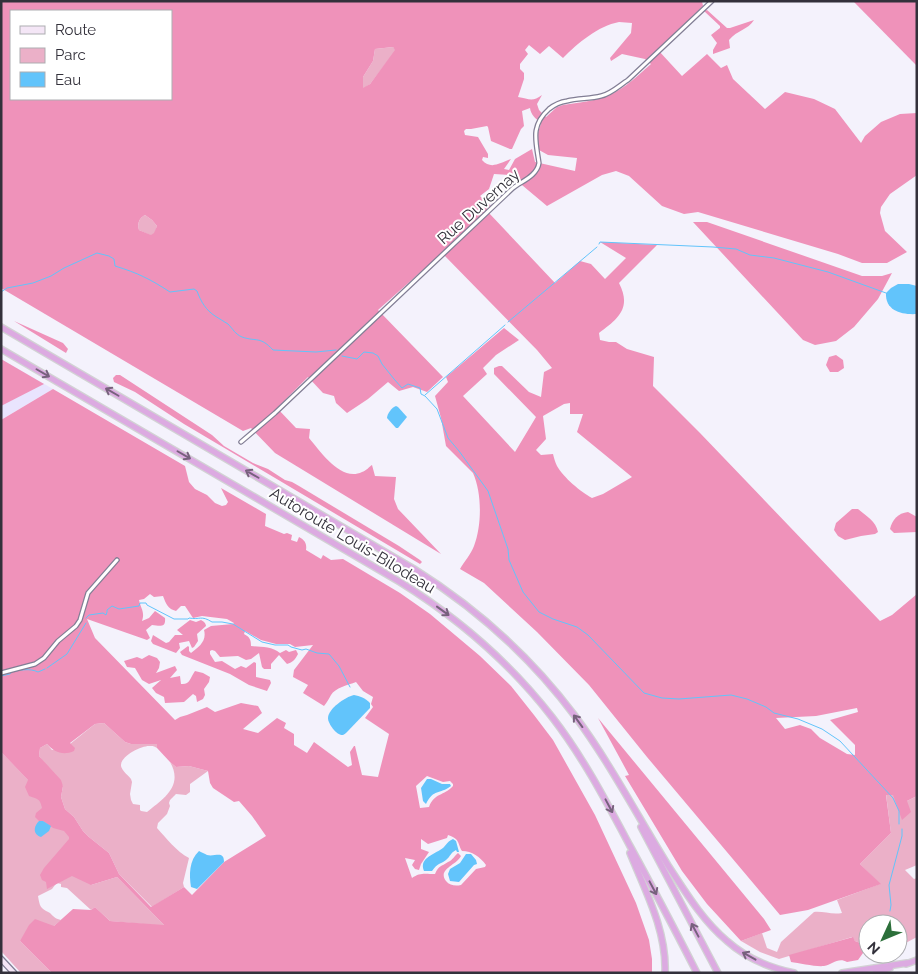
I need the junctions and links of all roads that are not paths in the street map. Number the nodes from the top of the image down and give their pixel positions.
1 (712, 1) edge
2 (1, 327) edge
3 (1, 349) edge
4 (241, 442) dead end
5 (117, 560) dead end
6 (1, 673) edge
7 (615, 778) junction
8 (622, 830) junction
9 (1, 959) edge
10 (900, 964) edge
11 (904, 964) edge
12 (14, 973) edge
13 (665, 973) edge
14 (697, 973) edge
15 (718, 973) edge
16 (794, 973) edge
17 (842, 973) edge
18 (875, 973) edge

1 - 4 street, Rue Duvernay
7 -> 2 highway, Autoroute Louis-Bilodeau
3 -> 8 highway, Autoroute Louis-Bilodeau
5 - 6 street
15 -> 7 highway
16 -> 7 highway
8 - 13 highway
8 -> 14 highway
9 - 12 main road
10 - 17 highway
11 - 18 highway

